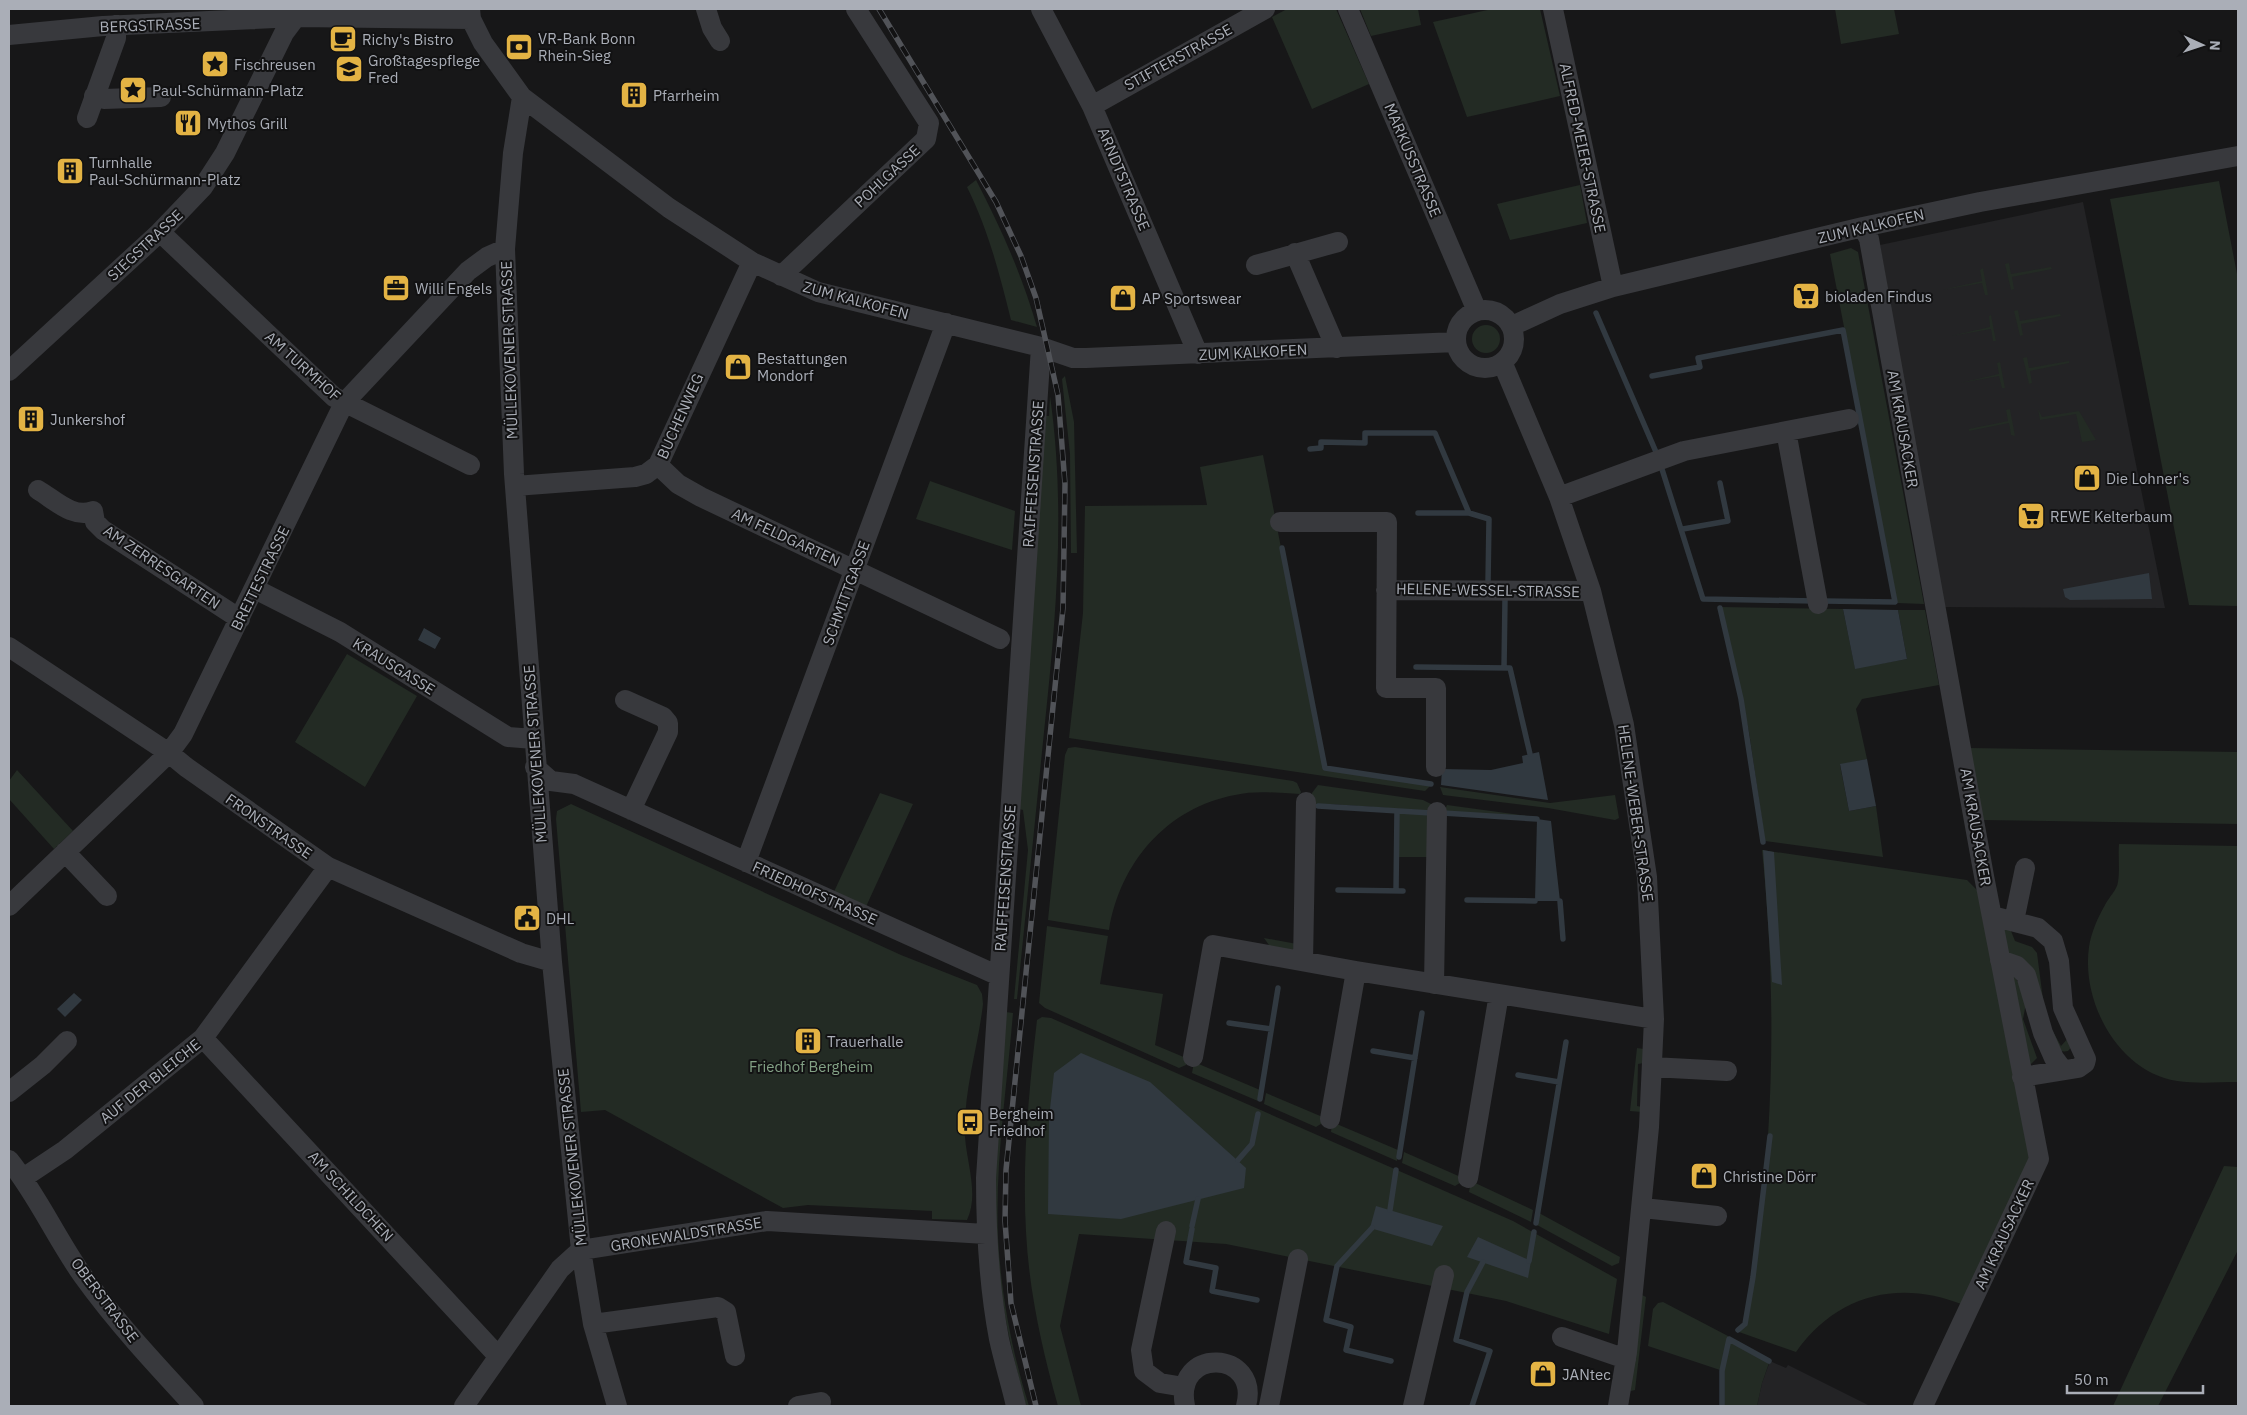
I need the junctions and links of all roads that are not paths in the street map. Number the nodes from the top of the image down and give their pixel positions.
1 (706, 9) edge
2 (856, 9) edge
3 (1041, 9) edge
4 (1264, 9) edge
5 (1348, 9) edge
6 (1553, 9) edge
7 (470, 14) edge
8 (286, 15) edge
9 (116, 26) junction
10 (9, 35) edge
11 (720, 41) dead end
12 (94, 96) junction
13 (161, 97) dead end
14 (522, 98) junction
15 (1092, 106) junction
16 (87, 118) dead end
17 (2238, 156) edge
18 (1864, 227) junction
19 (160, 232) junction
20 (1338, 242) dead end
21 (505, 250) junction
22 (1295, 253) junction
23 (752, 262) junction
24 (1256, 265) dead end
25 (781, 276) junction
26 (1614, 288) junction
27 (1477, 311) junction
28 (946, 323) junction
29 (1512, 326) junction
30 (1456, 342) junction
31 (1041, 347) junction
32 (1336, 348) junction
33 (1198, 354) junction
34 (1503, 364) junction
35 (9, 371) edge
36 (344, 403) junction
37 (1849, 420) dead end
38 (1786, 431) junction
39 (470, 464) dead end
40 (658, 465) junction
41 (515, 486) junction
42 (38, 490) dead end
43 (1559, 497) junction
44 (1280, 522) dead end
45 (855, 569) junction
46 (255, 588) junction
47 (1386, 590) junction
48 (1591, 591) junction
49 (1818, 604) dead end
50 (240, 619) junction
51 (1000, 639) dead end
52 (9, 646) edge
53 (625, 700) dead end
54 (534, 739) junction
55 (169, 753) junction
56 (535, 767) junction
57 (1436, 767) dead end
58 (1306, 802) dead end
59 (632, 810) junction
60 (1437, 812) dead end
61 (65, 852) junction
62 (746, 862) junction
63 (328, 867) junction
64 (2025, 868) dead end
65 (107, 896) dead end
66 (9, 906) edge
67 (1992, 916) junction
68 (2014, 921) junction
69 (2000, 960) junction
70 (1303, 961) junction
71 (552, 962) junction
72 (1356, 971) junction
73 (999, 976) junction
74 (1434, 984) junction
75 (1499, 994) junction
76 (1654, 1018) junction
77 (203, 1038) junction
78 (67, 1041) dead end
79 (1193, 1056) dead end
80 (1652, 1067) junction
81 (2063, 1070) junction
82 (1727, 1071) dead end
83 (2022, 1077) junction
84 (9, 1092) edge
85 (1330, 1119) dead end
86 (9, 1160) edge
87 (24, 1178) junction
88 (1468, 1178) dead end
89 (1643, 1203) junction
90 (1716, 1212) dead end
91 (1166, 1231) dead end
92 (986, 1234) junction
93 (581, 1250) junction
94 (1298, 1259) dead end
95 (1444, 1275) dead end
96 (593, 1324) junction
97 (1562, 1337) dead end
98 (498, 1356) junction
99 (735, 1356) dead end
100 (1626, 1359) junction
101 (1184, 1397) edge
102 (825, 1403) edge
103 (194, 1406) edge
104 (464, 1406) edge
105 (617, 1406) edge
106 (798, 1406) edge
107 (1016, 1406) edge
108 (1246, 1406) edge
109 (1269, 1406) edge
110 (1413, 1406) edge
111 (1618, 1406) edge
112 (1923, 1406) edge

1 - 11 street
2 - 25 street, POHLGASSE
3 - 15 street, ARNDTSTRASSE
4 - 15 street, STIFTERSTRASSE
5 - 27 street, MARKUSSTRASSE
6 - 26 street, ALFRED-MEIER-STRASSE
7 - 8 street, BERGSTRASSE
7 - 14 street, ZUM KALKOFEN
8 - 9 street, BERGSTRASSE
8 - 19 street, SIEGSTRASSE
9 - 10 street, BERGSTRASSE
9 - 12 street
12 - 13 street
12 - 16 street
14 - 21 street, MÜLLEKOVENER STRASSE
14 - 23 street, ZUM KALKOFEN
15 - 33 street, ARNDTSTRASSE
17 - 18 street, ZUM KALKOFEN
18 - 26 street, ZUM KALKOFEN
18 - 67 street, AM KRAUSACKER
19 - 35 street, SIEGSTRASSE
19 - 36 street, AM TURMHOF
20 - 22 street
21 - 36 street, BREITESTRASSE
21 - 41 street, MÜLLEKOVENER STRASSE
22 - 24 street
22 - 32 street
23 - 25 street, ZUM KALKOFEN
23 - 40 street, BUCHENWEG
25 - 28 street, ZUM KALKOFEN
26 - 29 street, ZUM KALKOFEN
27 - 29 street
27 - 30 street
28 - 31 street, ZUM KALKOFEN
28 - 45 street, SCHMITTGASSE
29 - 34 street
30 - 32 street, ZUM KALKOFEN
30 - 34 street
31 - 33 street, ZUM KALKOFEN
31 - 73 street, RAIFFEISENSTRASSE
32 - 33 street, ZUM KALKOFEN
34 - 43 street, HELENE-WEBER-STRASSE
36 - 39 street, AM TURMHOF
36 - 46 street, BREITESTRASSE
37 - 38 street
38 - 43 street
38 - 49 street
40 - 41 street, BUCHENWEG
40 - 45 street, AM FELDGARTEN
41 - 54 street, MÜLLEKOVENER STRASSE
42 - 50 street, AM ZERRESGARTEN
43 - 48 street, HELENE-WEBER-STRASSE
44 - 47 street, HELENE-WESSEL-STRASSE
45 - 51 street, AM FELDGARTEN
45 - 62 street, SCHMITTGASSE
46 - 50 street, BREITESTRASSE
46 - 54 street, KRAUSGASSE
47 - 48 street, HELENE-WESSEL-STRASSE
47 - 57 street, HELENE-WESSEL-STRASSE
48 - 76 street, HELENE-WEBER-STRASSE
50 - 55 street, BREITESTRASSE
52 - 55 street, FRONSTRASSE
53 - 59 street
54 - 56 street, MÜLLEKOVENER STRASSE
55 - 61 street, BREITESTRASSE
55 - 63 street, FRONSTRASSE
56 - 59 street, FRIEDHOFSTRASSE
56 - 71 street, MÜLLEKOVENER STRASSE
58 - 70 street
59 - 62 street, FRIEDHOFSTRASSE
60 - 74 street
61 - 65 street
61 - 66 street, BREITESTRASSE
62 - 73 street, FRIEDHOFSTRASSE
63 - 71 street, FRONSTRASSE
63 - 77 street, AUF DER BLEICHE
64 - 68 street
67 - 68 street
67 - 69 street, AM KRAUSACKER
68 - 81 street
69 - 81 street
69 - 83 street, AM KRAUSACKER
70 - 72 street
70 - 79 street
71 - 93 street, MÜLLEKOVENER STRASSE
72 - 74 street
72 - 85 street
73 - 92 street, RAIFFEISENSTRASSE
74 - 75 street
75 - 76 street
75 - 88 street
76 - 80 street, HELENE-WEBER-STRASSE
77 - 87 street, AUF DER BLEICHE
77 - 98 street, AM SCHILDCHEN
78 - 84 street
80 - 82 street
80 - 89 street, HELENE-WEBER-STRASSE
81 - 83 street
83 - 112 street, AM KRAUSACKER
86 - 87 street, OBERSTRASSE
87 - 103 street, OBERSTRASSE
89 - 90 street
89 - 100 street, HELENE-WEBER-STRASSE
91 - 101 street
92 - 93 street, GRONEWALDSTRASSE
92 - 107 street, RAIFFEISENSTRASSE
93 - 96 street, MÜLLEKOVENER STRASSE
93 - 98 street
94 - 109 street
95 - 110 street
96 - 99 street
96 - 105 street, MÜLLEKOVENER STRASSE
97 - 100 street
98 - 104 street
100 - 111 street, HELENE-WEBER-STRASSE
101 - 108 street
102 - 106 street

